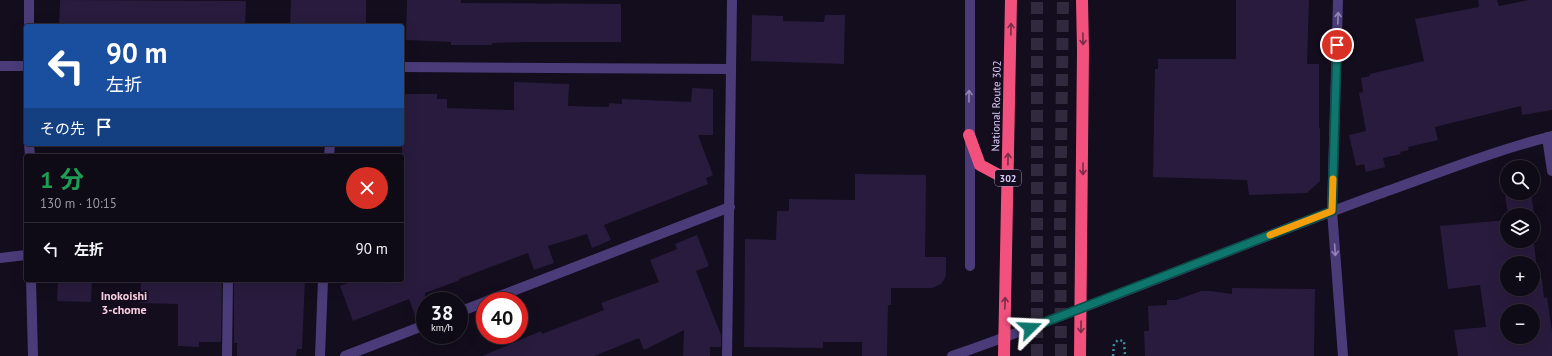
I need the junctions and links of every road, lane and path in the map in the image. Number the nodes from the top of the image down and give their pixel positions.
1 (29, 0) edge
2 (732, 0) edge
3 (970, 0) edge
4 (1011, 0) edge
5 (1082, 0) edge
6 (1338, 0) edge
7 (29, 24) edge
8 (0, 66) edge
9 (24, 66) edge
10 (404, 67) edge
11 (731, 69) junction
12 (969, 135) junction
13 (1550, 137) edge
14 (1552, 171) edge
15 (1008, 180) junction
16 (730, 207) junction
17 (1332, 211) junction
18 (24, 255) edge
19 (0, 258) edge
20 (970, 266) dead end
21 (31, 282) edge
22 (228, 282) edge
23 (323, 282) edge
24 (509, 292) edge
25 (1082, 308) junction
26 (416, 328) edge
27 (1004, 338) junction
28 (32, 356) edge
29 (227, 356) edge
30 (320, 356) edge
31 (345, 356) edge
32 (727, 356) edge
33 (952, 356) edge
34 (1004, 356) edge
35 (1080, 356) edge
36 (1113, 356) edge
37 (1125, 356) edge
38 (1343, 356) edge

1 - 7 street
2 - 11 street
12 -> 3 street
15 -> 4 highway, National Route 302 / 302
5 -> 25 highway
17 -> 6 street
8 - 9 street
10 - 11 street
11 - 16 street
12 - 15 highway
12 - 20 street
13 - 14 street
13 - 17 street
27 -> 15 highway, National Route 302 / 302
16 - 24 street
16 - 32 street
17 - 25 street
17 -> 38 street
18 - 19 street
21 - 28 street
22 - 29 street
23 - 30 street
25 - 27 street
25 -> 35 highway
26 - 31 street
27 - 33 street
27 - 34 highway, National Route 302 / 302
36 - 37 path

